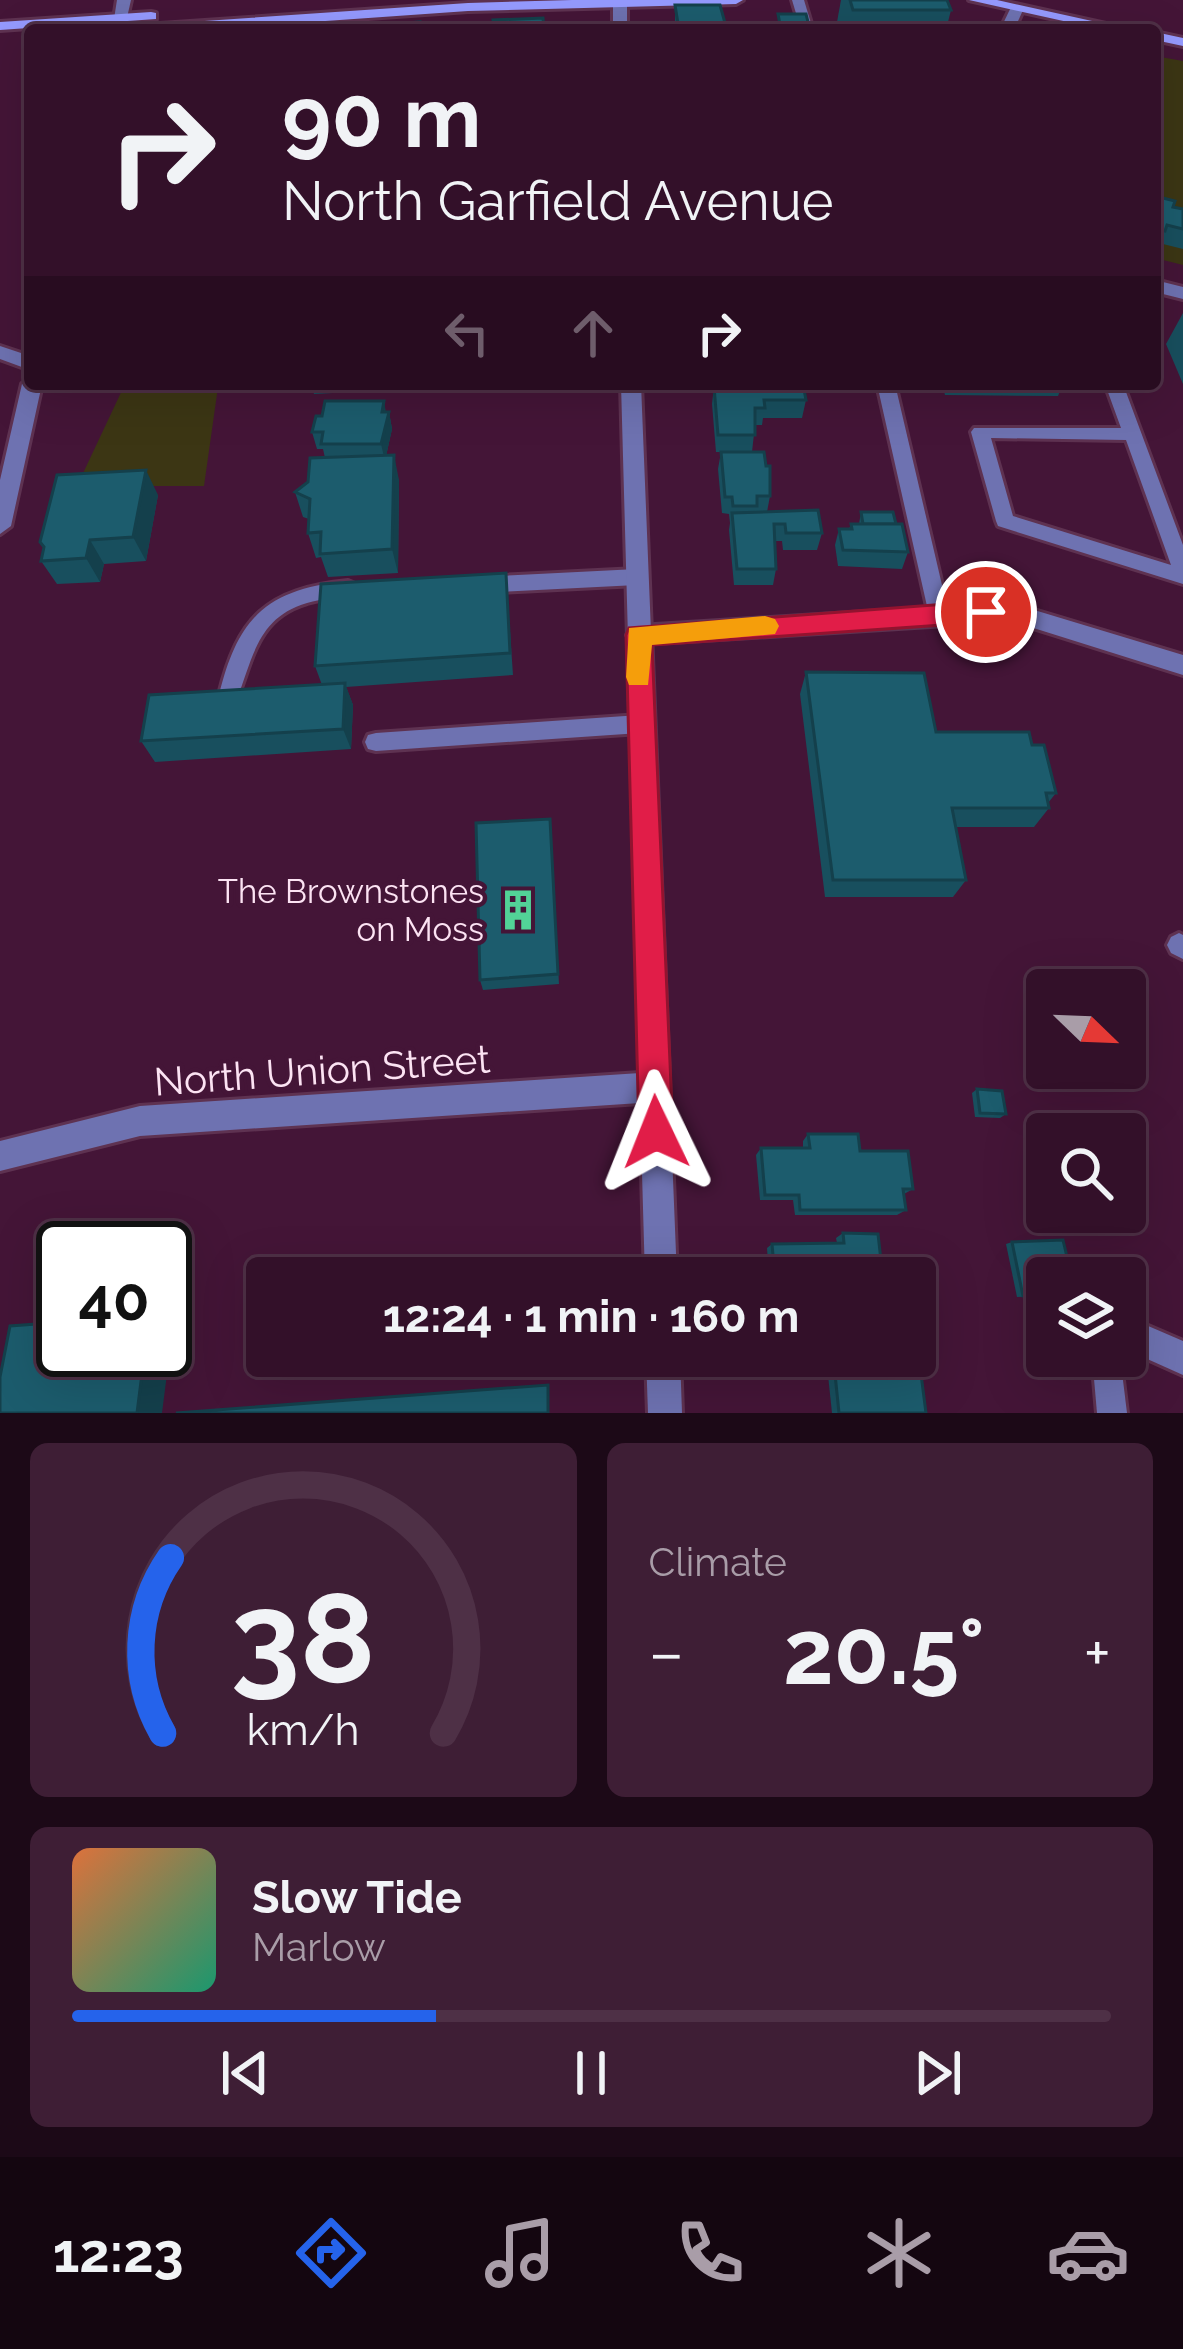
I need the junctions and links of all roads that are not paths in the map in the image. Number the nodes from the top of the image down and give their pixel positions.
1 (124, 0) edge
2 (368, 0) edge
3 (736, 0) edge
4 (976, 0) edge
5 (620, 2) edge
6 (1019, 4) edge
7 (126, 24) edge
8 (1101, 24) edge
9 (31, 390) edge
10 (631, 390) edge
11 (887, 390) edge
12 (1116, 390) edge
13 (1132, 434) junction
14 (0, 526) edge
15 (1183, 574) edge
16 (637, 578) junction
17 (449, 586) edge
18 (368, 588) edge
19 (939, 615) junction
20 (639, 635) junction
21 (1183, 665) edge
22 (229, 695) edge
23 (640, 724) junction
24 (376, 742) dead end
25 (654, 1087) junction
26 (0, 1156) edge
27 (660, 1257) edge
28 (1146, 1341) edge
29 (1183, 1358) edge
30 (664, 1377) edge
31 (1108, 1377) edge
32 (665, 1413) edge
33 (1112, 1413) edge

1 - 7 street
2 - 7 main road
3 - 5 main road
4 - 6 main road
5 - 7 main road
6 - 8 main road
9 - 14 street
10 - 16 street
11 - 19 lane
12 - 13 lane
13 - 15 lane
13 - 15 lane
16 - 17 lane
16 - 20 street
18 - 22 lane
19 - 20 street
19 - 21 street
20 - 23 street
23 - 24 lane
23 - 25 street
25 - 26 street, North Union Street
25 - 27 street
28 - 29 street
30 - 32 street
31 - 33 lane

